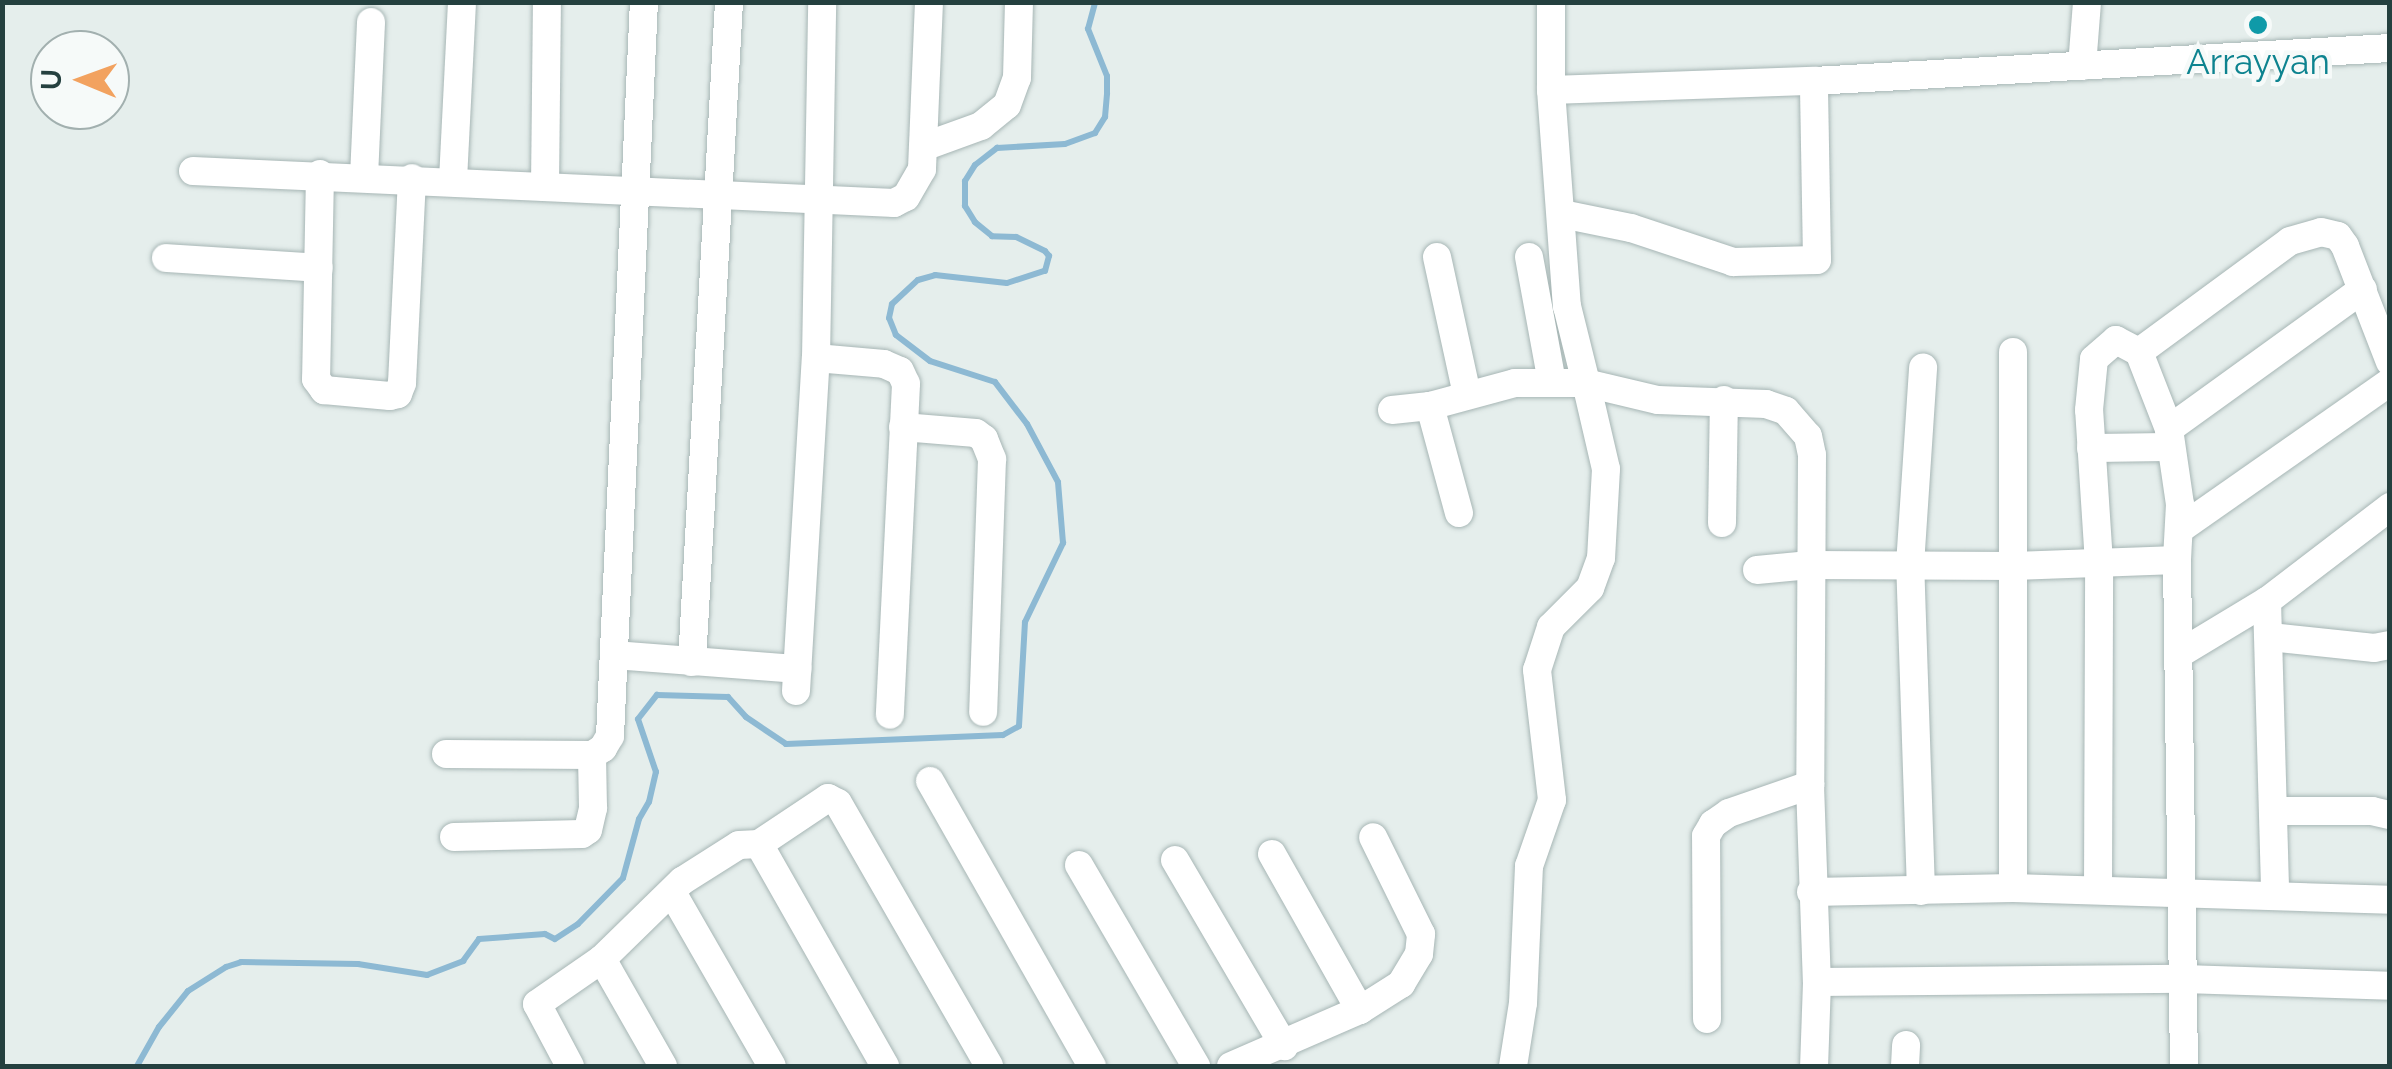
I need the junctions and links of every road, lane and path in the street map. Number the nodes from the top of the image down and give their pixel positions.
1 (462, 2) edge
2 (547, 2) edge
3 (644, 2) edge
4 (729, 2) edge
5 (822, 2) edge
6 (929, 2) edge
7 (1018, 2) edge
8 (1551, 2) edge
9 (2088, 2) edge
10 (371, 22) dead end
11 (2390, 48) edge
12 (2082, 66) junction
13 (1814, 81) junction
14 (1551, 90) junction
15 (924, 147) junction
16 (193, 171) dead end
17 (320, 174) junction
18 (364, 177) junction
19 (412, 178) junction
20 (453, 180) junction
21 (544, 187) junction
22 (634, 189) junction
23 (716, 194) junction
24 (816, 199) junction
25 (1562, 214) junction
26 (1437, 257) dead end
27 (1529, 257) dead end
28 (166, 258) dead end
29 (319, 268) junction
30 (2363, 289) junction
31 (2013, 352) dead end
32 (2139, 352) junction
33 (816, 358) junction
34 (2390, 362) edge
35 (1924, 367) dead end
36 (1552, 382) junction
37 (2390, 382) edge
38 (1586, 383) junction
39 (1468, 394) junction
40 (1724, 400) junction
41 (1430, 406) junction
42 (1392, 410) dead end
43 (904, 427) junction
44 (2170, 438) junction
45 (2091, 448) junction
46 (2389, 512) edge
47 (1459, 513) dead end
48 (1722, 522) dead end
49 (2180, 529) junction
50 (2176, 560) junction
51 (2099, 562) junction
52 (1810, 565) junction
53 (1910, 565) junction
54 (2014, 566) junction
55 (1757, 570) dead end
56 (2267, 601) junction
57 (2270, 637) junction
58 (2390, 645) edge
59 (2180, 654) junction
60 (615, 656) junction
61 (692, 662) junction
62 (983, 712) dead end
63 (890, 716) dead end
64 (446, 754) dead end
65 (592, 755) junction
66 (930, 781) dead end
67 (1810, 785) junction
68 (2275, 812) junction
69 (2390, 816) edge
70 (454, 837) dead end
71 (1373, 838) dead end
72 (759, 844) junction
73 (1272, 854) dead end
74 (1175, 860) dead end
75 (1080, 864) dead end
76 (2013, 888) junction
77 (1922, 890) junction
78 (2098, 890) junction
79 (1811, 892) junction
80 (673, 894) junction
81 (2183, 894) junction
82 (2276, 896) junction
83 (2390, 900) edge
84 (602, 958) junction
85 (2184, 979) junction
86 (1816, 982) junction
87 (2390, 986) edge
88 (1360, 1010) junction
89 (1707, 1020) dead end
90 (1284, 1046) junction
91 (570, 1066) edge
92 (663, 1066) edge
93 (772, 1066) edge
94 (885, 1066) edge
95 (989, 1066) edge
96 (1092, 1066) edge
97 (1196, 1066) edge
98 (1230, 1066) edge
99 (1513, 1066) edge
100 (1814, 1066) edge
101 (2184, 1066) edge

1 - 20 street
2 - 21 street
3 - 22 street
4 - 23 street
5 - 24 street
6 - 15 street
7 - 15 street
8 - 14 street
9 - 12 street
10 - 18 street
11 - 12 street
12 - 13 street
13 - 14 street
13 - 25 street
14 - 25 street
15 - 24 street
16 - 17 street
17 - 18 street
17 - 29 street
18 - 19 street
19 - 20 street
19 - 29 street
20 - 21 street
21 - 22 street
22 - 23 street
22 - 60 street
23 - 24 street
23 - 61 street
24 - 33 street
25 - 38 street
26 - 39 street
27 - 36 street
28 - 29 street
30 - 32 street
30 - 34 street
30 - 44 street
31 - 54 street
32 - 44 street
32 - 45 street
33 - 43 street
33 - 61 street
35 - 53 street
36 - 38 street
36 - 39 street
37 - 49 street
38 - 40 street
38 - 99 street
39 - 41 street
40 - 48 street
40 - 52 street
41 - 42 street
41 - 47 street
43 - 62 street
43 - 63 street
44 - 45 street
44 - 49 street
45 - 51 street
46 - 56 street
49 - 50 street
50 - 51 street
50 - 59 street
51 - 54 street
51 - 78 street
52 - 53 street
52 - 55 street
52 - 67 street
53 - 54 street
53 - 77 street
54 - 76 street
56 - 57 street
56 - 59 street
57 - 58 street
57 - 68 street
59 - 81 street
60 - 61 street
60 - 65 street
64 - 65 street
65 - 70 street
66 - 96 street
67 - 79 street
67 - 89 street
68 - 69 street
68 - 82 street
71 - 88 street
72 - 80 street
72 - 94 street
72 - 95 street
73 - 88 street
74 - 90 street
75 - 97 street
76 - 77 street
76 - 78 street
77 - 79 street
78 - 81 street
79 - 86 street
80 - 84 street
80 - 93 street
81 - 82 street
81 - 85 street
82 - 83 street
84 - 91 street
84 - 92 street
85 - 86 street
85 - 87 street
85 - 101 street
86 - 100 street
88 - 90 street
90 - 98 street

